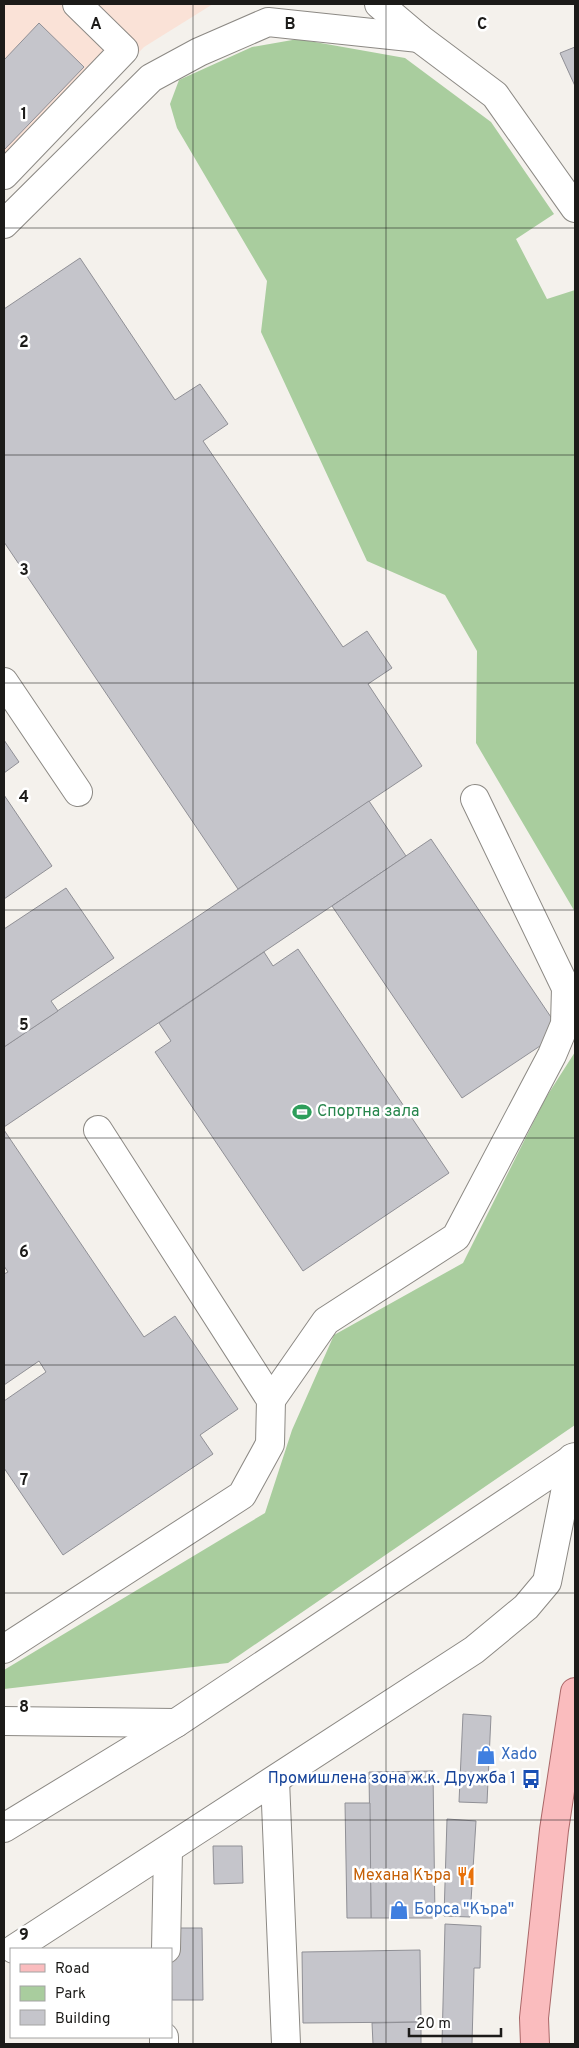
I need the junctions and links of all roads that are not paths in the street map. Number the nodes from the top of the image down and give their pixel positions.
1 (77, 4) edge
2 (379, 4) edge
3 (419, 38) junction
4 (4, 176) edge
5 (572, 197) edge
6 (4, 224) edge
7 (4, 682) edge
8 (78, 792) dead end
9 (475, 799) dead end
10 (98, 1130) dead end
11 (271, 1400) junction
12 (574, 1458) edge
13 (4, 1649) edge
14 (575, 1692) edge
15 (4, 1722) edge
16 (176, 1723) junction
17 (275, 1780) junction
18 (4, 1828) edge
19 (168, 1850) junction
20 (16, 1948) edge
21 (166, 1948) edge
22 (286, 2044) edge
23 (535, 2044) edge

1 - 4 lane
2 - 3 lane
3 - 5 lane
3 - 6 lane
7 - 8 lane
9 - 11 lane
10 - 11 lane
11 - 13 lane
12 - 16 lane
12 - 17 lane
14 - 23 main road
15 - 16 lane
16 - 18 lane
17 - 19 lane
17 - 22 lane
19 - 20 lane
19 - 21 lane

